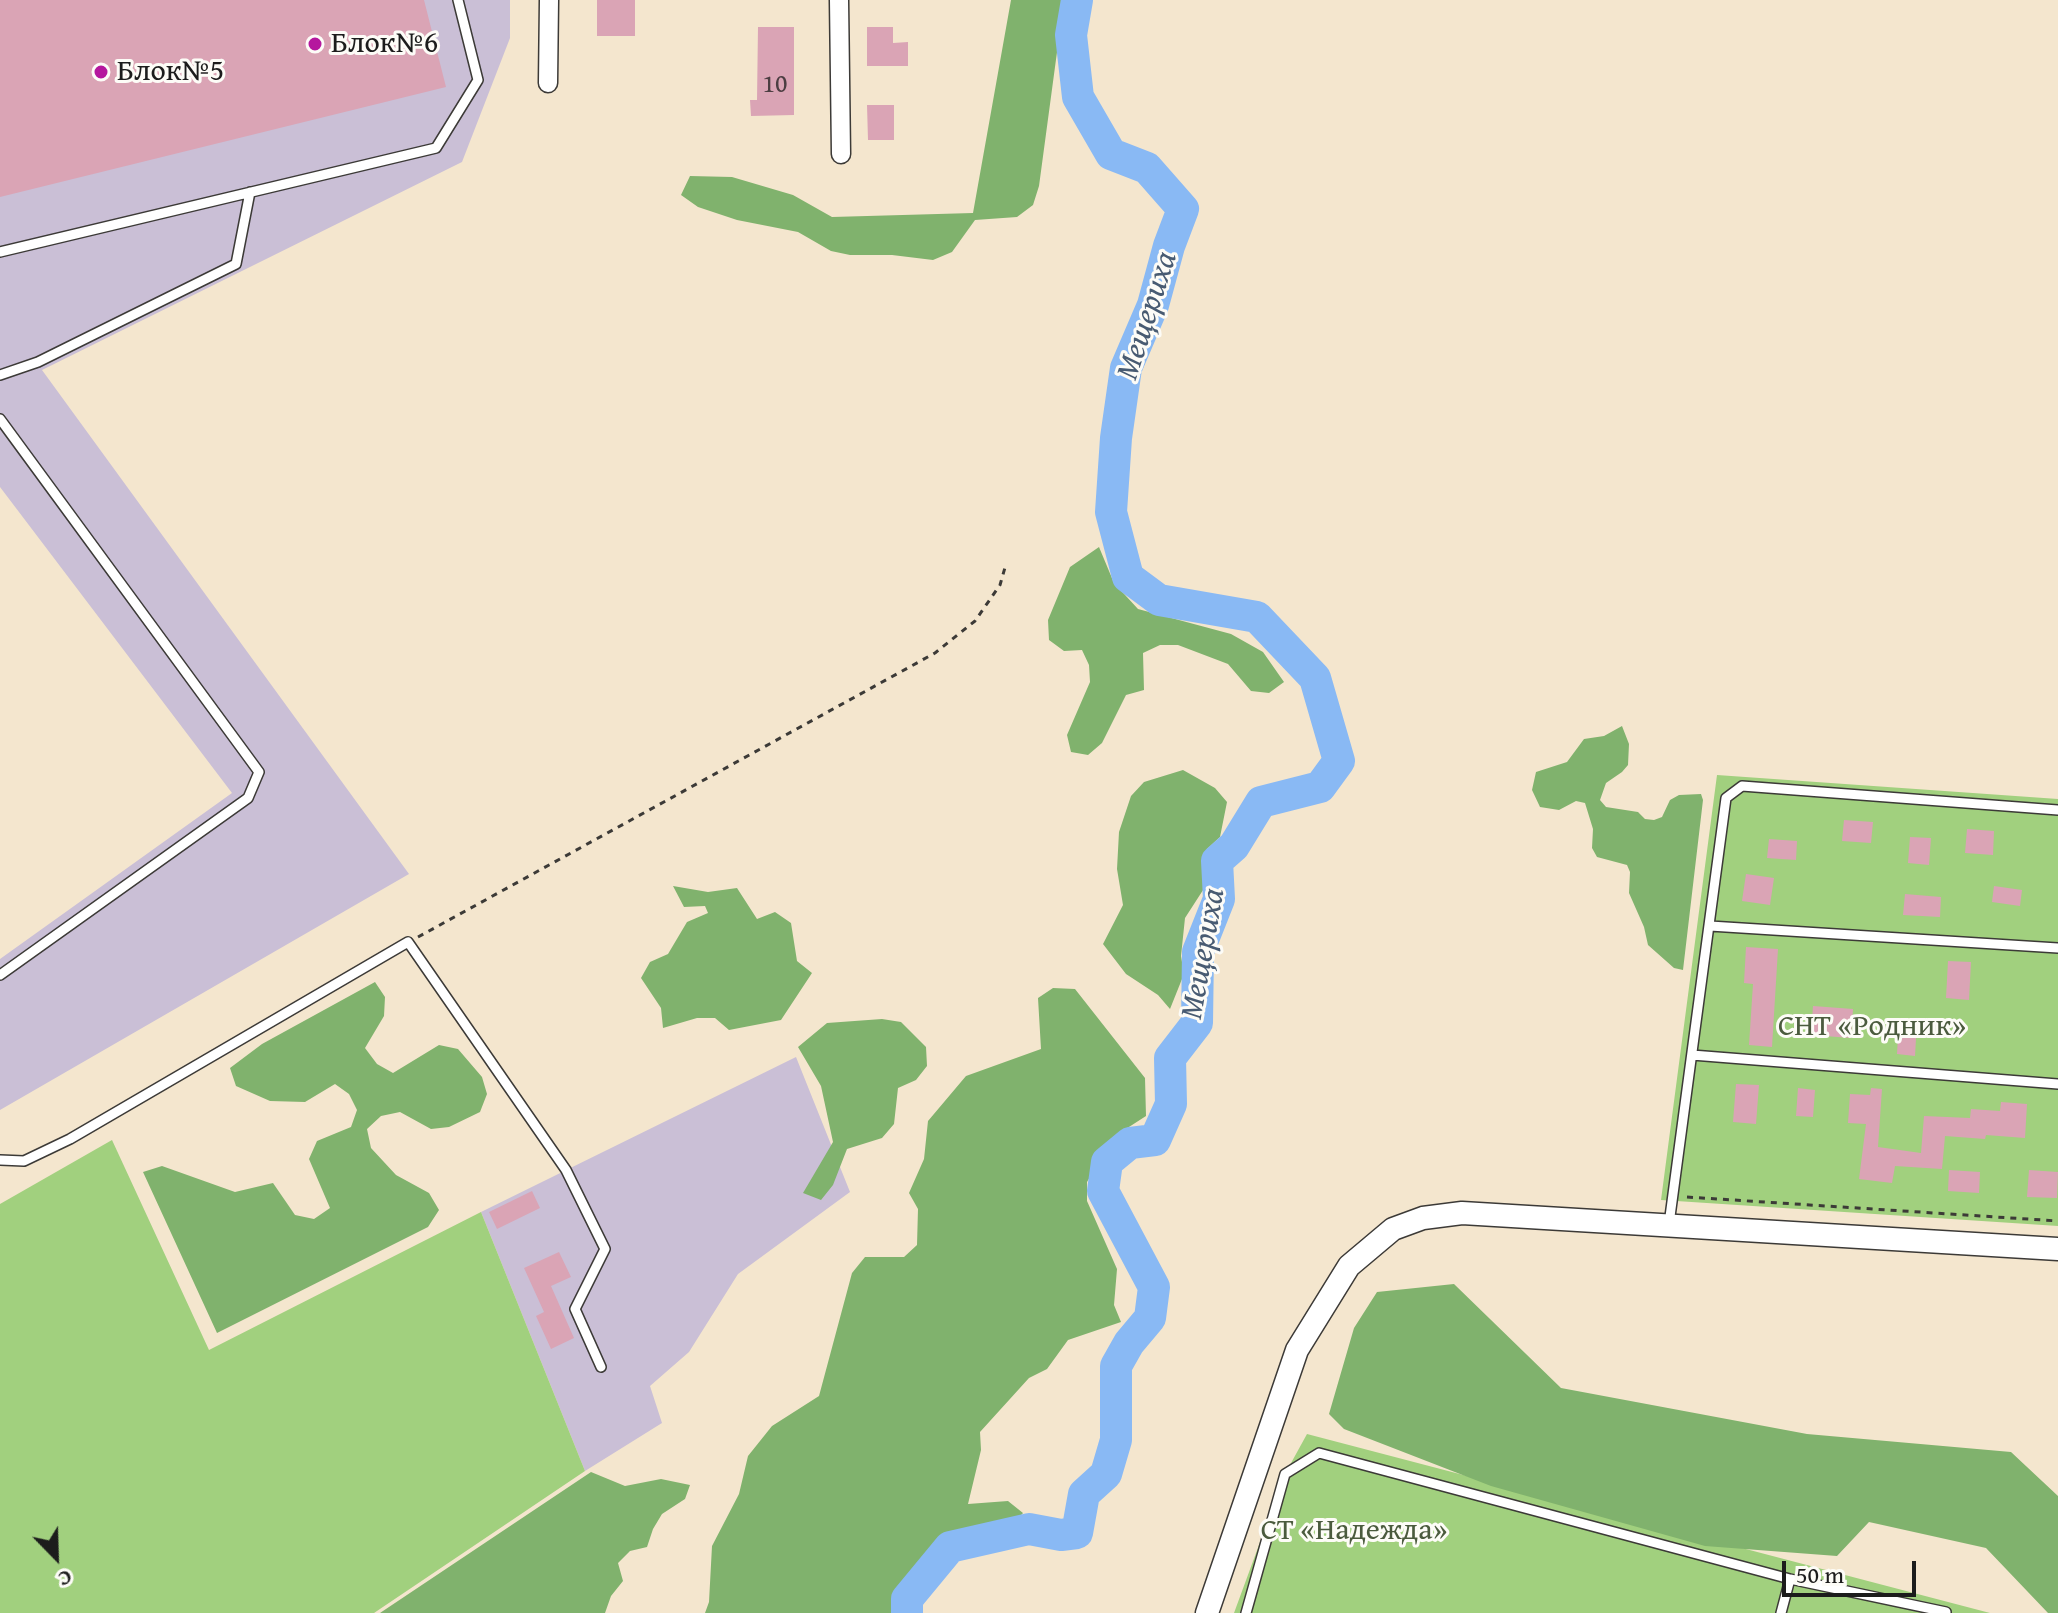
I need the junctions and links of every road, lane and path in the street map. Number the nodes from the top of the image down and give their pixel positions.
1 (458, 0) edge
2 (549, 0) edge
3 (839, 0) edge
4 (548, 83) dead end
5 (841, 154) dead end
6 (250, 192) junction
7 (0, 252) edge
8 (0, 375) edge
9 (0, 419) edge
10 (1006, 564) dead end
11 (2058, 810) edge
12 (1710, 926) junction
13 (408, 942) junction
14 (2058, 948) edge
15 (0, 975) edge
16 (1692, 1055) junction
17 (2058, 1084) edge
18 (0, 1160) edge
19 (1673, 1196) junction
20 (2058, 1221) edge
21 (1669, 1224) junction
22 (2058, 1249) edge
23 (601, 1367) dead end
24 (1790, 1579) junction
25 (1946, 1612) edge
26 (1207, 1613) edge
27 (1246, 1613) edge
28 (1781, 1613) edge

1 - 6 lane
2 - 4 street
3 - 5 street
6 - 7 lane
6 - 8 lane
9 - 15 lane
10 - 13 path
11 - 12 lane
12 - 14 lane
12 - 16 lane
13 - 18 lane
13 - 23 lane
16 - 17 lane
16 - 19 lane
19 - 20 path
19 - 21 lane
21 - 22 street
21 - 26 street
24 - 25 lane
24 - 27 lane
24 - 28 lane

